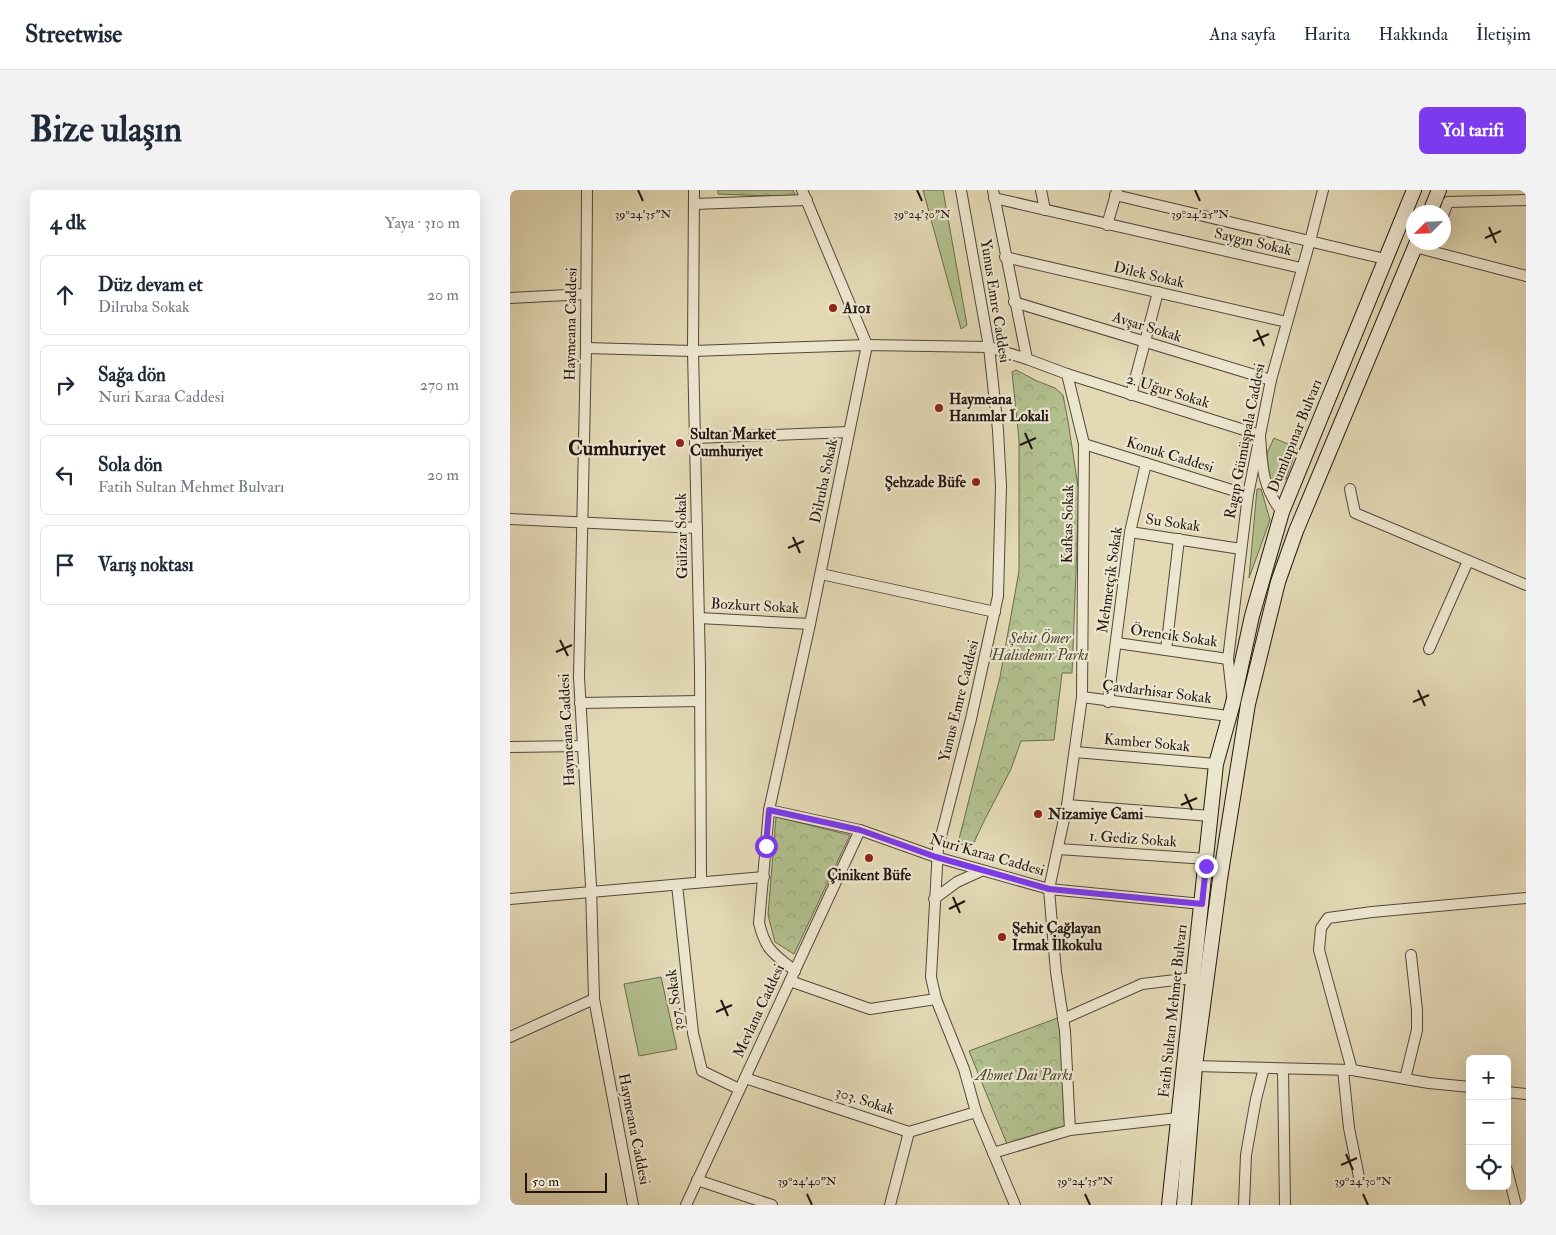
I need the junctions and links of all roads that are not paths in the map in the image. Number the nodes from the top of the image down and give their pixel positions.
1 (694, 190) edge
2 (802, 190) edge
3 (961, 190) edge
4 (1041, 190) edge
5 (1323, 190) edge
6 (1414, 190) edge
7 (1439, 190) edge
8 (586, 192) edge
9 (1116, 193) edge
10 (994, 194) edge
11 (807, 200) junction
12 (1526, 200) edge
13 (694, 204) junction
14 (1433, 205) edge
15 (1447, 205) edge
16 (1045, 210) junction
17 (1107, 225) junction
18 (1310, 241) junction
19 (1421, 250) edge
20 (1437, 250) edge
21 (1005, 257) junction
22 (1385, 259) junction
23 (1301, 268) junction
24 (1526, 276) edge
25 (1158, 292) junction
26 (586, 294) junction
27 (510, 298) edge
28 (1014, 302) junction
29 (1287, 322) junction
30 (1145, 342) junction
31 (867, 345) junction
32 (989, 347) junction
33 (586, 348) junction
34 (693, 351) junction
35 (1027, 359) junction
36 (1067, 374) junction
37 (1271, 380) junction
38 (1131, 395) junction
39 (850, 432) junction
40 (1260, 435) junction
41 (695, 438) junction
42 (1084, 444) junction
43 (1146, 463) junction
44 (1350, 489) dead end
45 (1248, 495) junction
46 (1282, 512) junction
47 (510, 519) edge
48 (582, 523) junction
49 (697, 528) junction
50 (1130, 532) junction
51 (1179, 540) junction
52 (1241, 548) junction
53 (1468, 562) junction
54 (821, 574) junction
55 (1526, 585) edge
56 (995, 612) junction
57 (699, 618) junction
58 (810, 624) junction
59 (1117, 643) junction
60 (1429, 649) dead end
61 (1166, 650) junction
62 (1228, 659) junction
63 (1082, 697) junction
64 (700, 701) junction
65 (1108, 702) junction
66 (1233, 702) junction
67 (580, 703) junction
68 (1228, 716) junction
69 (583, 746) junction
70 (510, 747) edge
71 (1075, 752) junction
72 (1216, 764) junction
73 (1067, 806) junction
74 (769, 810) junction
75 (1211, 816) junction
76 (860, 830) junction
77 (1058, 849) junction
78 (936, 857) junction
79 (1207, 859) junction
80 (981, 871) junction
81 (764, 877) junction
82 (701, 882) junction
83 (676, 885) junction
84 (1049, 889) junction
85 (591, 892) junction
86 (510, 898) edge
87 (1526, 898) edge
88 (934, 899) junction
89 (1202, 904) junction
90 (1411, 955) dead end
91 (794, 970) junction
92 (1192, 978) junction
93 (790, 981) junction
94 (594, 999) junction
95 (936, 999) junction
96 (1063, 1019) junction
97 (510, 1037) edge
98 (1195, 1066) junction
99 (1264, 1068) junction
100 (1283, 1069) junction
101 (1347, 1070) junction
102 (745, 1078) junction
103 (1405, 1079) junction
104 (1466, 1087) edge
105 (739, 1089) junction
106 (1511, 1092) edge
107 (1526, 1094) edge
108 (976, 1112) junction
109 (1178, 1118) junction
110 (1070, 1130) junction
111 (909, 1132) junction
112 (993, 1153) junction
113 (1359, 1177) dead end
114 (697, 1180) junction
115 (1511, 1186) edge
116 (633, 1205) edge
117 (686, 1205) edge
118 (772, 1205) edge
119 (890, 1205) edge
120 (1015, 1205) edge
121 (1169, 1205) edge
122 (1184, 1205) edge
123 (1244, 1205) edge
124 (1285, 1205) edge
125 (1516, 1205) edge

1 - 13 street, Gülizar Sokak
2 - 11 street
3 - 32 street, Yunus Emre Caddesi
4 - 16 street
5 - 18 street, Ragıp Gümüşpala Caddesi
6 - 22 main road, Dumlupınar Bulvarı
7 - 14 main road
8 - 26 street, Haymeana Caddesi
9 - 17 street
9 - 18 street
10 - 16 street, Saygın Sokak
10 - 21 street
11 - 13 street
11 - 31 street
12 - 15 street
13 - 34 street, Gülizar Sokak
16 - 17 street, Saygın Sokak
17 - 23 street, Saygın Sokak
18 - 22 street
18 - 23 street, Ragıp Gümüşpala Caddesi
19 - 98 main road, Fatih Sultan Mehmet Bulvarı
20 - 24 street
21 - 25 street, Dilek Sokak
21 - 28 street
22 - 46 main road, Dumlupınar Bulvarı
23 - 29 street, Ragıp Gümüşpala Caddesi
25 - 29 street, Dilek Sokak
25 - 30 street
26 - 27 street
26 - 33 street, Haymeana Caddesi
28 - 30 street, Avşar Sokak
28 - 35 street
29 - 37 street, Ragıp Gümüşpala Caddesi
30 - 37 street, Avşar Sokak
30 - 38 street
31 - 32 street
31 - 34 street
31 - 39 street, Dilruba Sokak
32 - 35 street
32 - 56 street, Yunus Emre Caddesi
33 - 34 street
33 - 48 street, Haymeana Caddesi
34 - 41 street, Gülizar Sokak
35 - 36 street
36 - 38 street, 2. Uğur Sokak
36 - 42 street, Kafkas Sokak
37 - 40 street, Ragıp Gümüşpala Caddesi
38 - 40 street, 2. Uğur Sokak
39 - 41 street
39 - 54 street, Dilruba Sokak
40 - 45 street, Ragıp Gümüşpala Caddesi
40 - 46 street
41 - 49 street, Gülizar Sokak
42 - 43 street, Konuk Caddesi
42 - 63 street, Kafkas Sokak
43 - 45 street, Konuk Caddesi
43 - 50 street, Mehmetçik Sokak
44 - 53 street
45 - 52 street, Ragıp Gümüşpala Caddesi
46 - 66 main road, Dumlupınar Bulvarı
47 - 48 street
48 - 49 street
48 - 67 street, Haymeana Caddesi
49 - 57 street, Gülizar Sokak
50 - 51 street, Su Sokak
50 - 59 street, Mehmetçik Sokak
51 - 52 street, Su Sokak
51 - 61 street
52 - 62 street, Ragıp Gümüşpala Caddesi
53 - 55 street
53 - 60 street
54 - 56 street
54 - 58 street, Dilruba Sokak
56 - 78 street, Yunus Emre Caddesi
57 - 58 street, Bozkurt Sokak
57 - 64 street, Gülizar Sokak
58 - 74 street, Dilruba Sokak
59 - 61 street, Örencik Sokak
59 - 65 street, Mehmetçik Sokak
61 - 62 street, Örencik Sokak
62 - 66 street, Ragıp Gümüşpala Caddesi
63 - 65 street, Çavdarhisar Sokak
63 - 71 street, Kafkas Sokak
64 - 67 street
64 - 82 street, Gülizar Sokak
65 - 68 street, Çavdarhisar Sokak
66 - 68 main road, Fatih Sultan Mehmet Bulvarı
67 - 69 street, Haymeana Caddesi
68 - 72 main road, Fatih Sultan Mehmet Bulvarı
69 - 70 street
69 - 85 street, Haymeana Caddesi
71 - 72 street, Kamber Sokak
71 - 73 street, Kafkas Sokak
72 - 75 main road, Fatih Sultan Mehmet Bulvarı
73 - 75 street
73 - 77 street, Kafkas Sokak
74 - 76 street, Nuri Karaa Caddesi
74 - 81 street, Dilruba Sokak
75 - 79 main road, Fatih Sultan Mehmet Bulvarı
76 - 78 street, Nuri Karaa Caddesi
76 - 91 street, Mevlana Caddesi
77 - 79 street, 1. Gediz Sokak
77 - 84 street, Kafkas Sokak
78 - 80 street, Nuri Karaa Caddesi
78 - 88 street, Yunus Emre Caddesi
79 - 89 main road, Fatih Sultan Mehmet Bulvarı
80 - 84 street, Nuri Karaa Caddesi
80 - 88 street
81 - 82 street
81 - 91 street, Dilruba Sokak
82 - 83 street
83 - 85 street
83 - 105 street, 307. Sokak
84 - 89 street, Nuri Karaa Caddesi
84 - 96 street, Kafkas Sokak
85 - 86 street
85 - 94 street, Haymeana Caddesi
87 - 101 street
88 - 95 street, Yunus Emre Caddesi
89 - 92 main road, Fatih Sultan Mehmet Bulvarı
90 - 103 street
91 - 93 street, Mevlana Caddesi
92 - 96 street
92 - 109 main road, Fatih Sultan Mehmet Bulvarı
93 - 95 street
93 - 102 street, Mevlana Caddesi
94 - 97 street
94 - 116 street, Haymeana Caddesi
95 - 108 street, Yunus Emre Caddesi
96 - 110 street, Kafkas Sokak
98 - 99 street
98 - 122 main road, Fatih Sultan Mehmet Bulvarı
99 - 100 street
99 - 123 street
100 - 101 street
100 - 124 street
101 - 103 street
101 - 113 street
102 - 105 street, Mevlana Caddesi
102 - 111 street, 303. Sokak
103 - 104 street
105 - 114 street, Mevlana Caddesi
106 - 107 street
108 - 111 street, 303. Sokak
108 - 112 street, Yunus Emre Caddesi
109 - 110 street
109 - 121 main road, Fatih Sultan Mehmet Bulvarı
110 - 112 street
111 - 119 street
112 - 120 street, Yunus Emre Caddesi
114 - 117 street, Mevlana Caddesi
114 - 118 street
115 - 125 street

